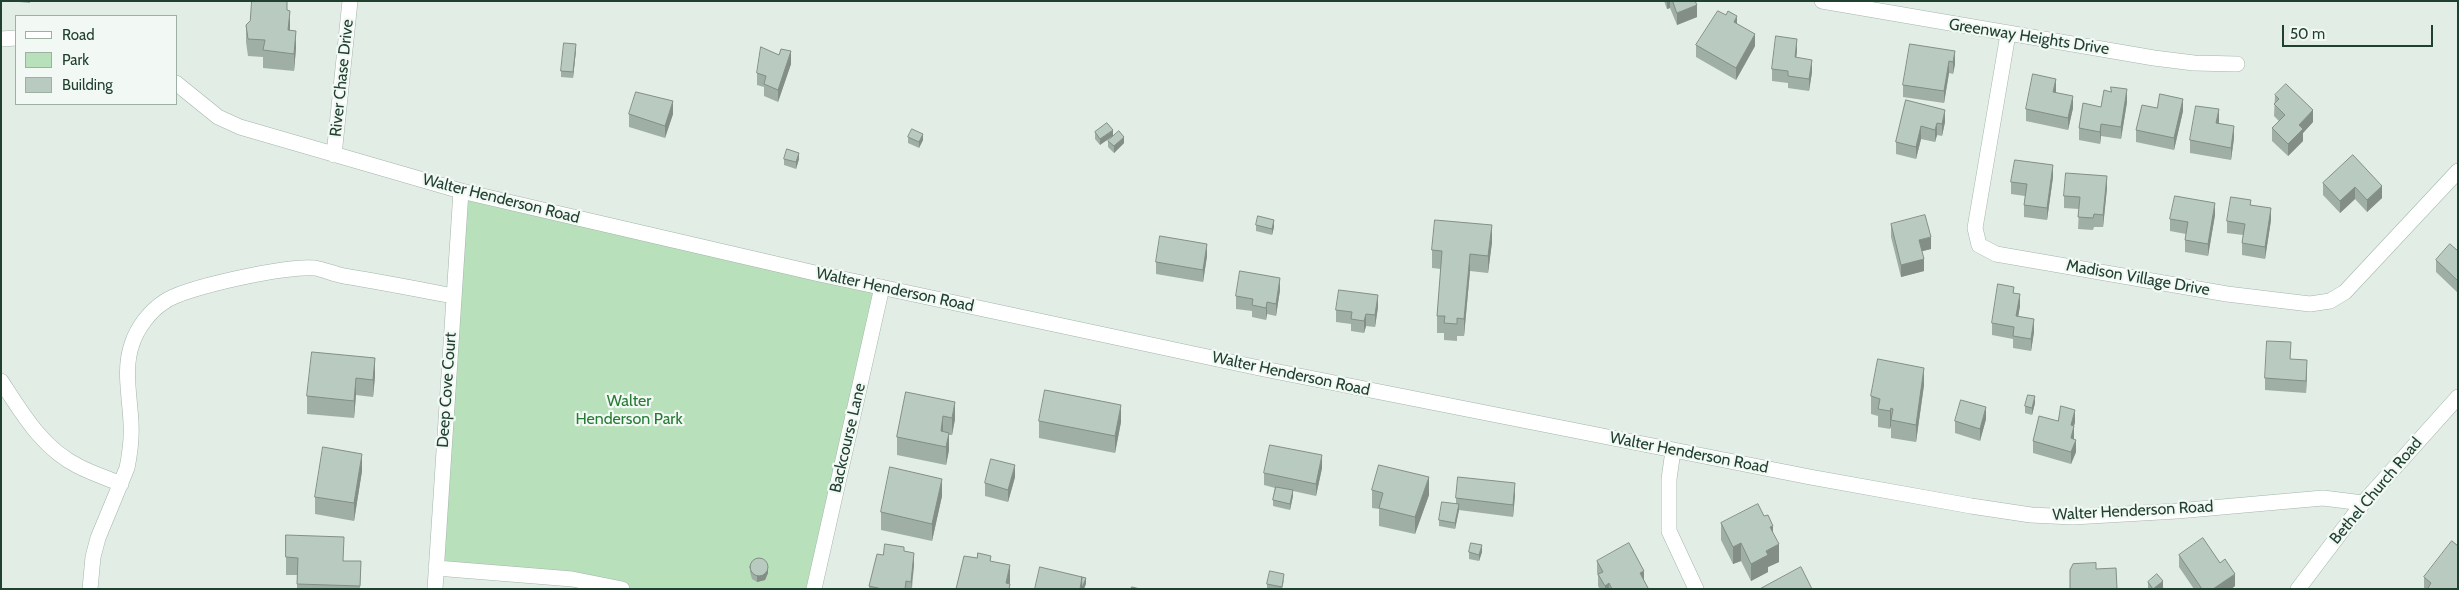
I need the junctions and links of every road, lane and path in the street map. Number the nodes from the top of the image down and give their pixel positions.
1 (350, 1) edge
2 (1822, 1) edge
3 (2008, 34) junction
4 (15, 38) edge
5 (1, 39) edge
6 (2237, 64) dead end
7 (178, 85) edge
8 (334, 155) junction
9 (2455, 181) edge
10 (461, 191) junction
11 (882, 287) junction
12 (453, 296) junction
13 (1, 380) edge
14 (2458, 397) edge
15 (1673, 450) junction
16 (121, 484) junction
17 (2363, 503) junction
18 (436, 568) junction
19 (90, 589) edge
20 (435, 589) edge
21 (622, 589) edge
22 (814, 589) edge
23 (1696, 589) edge
24 (2298, 589) edge

1 - 8 street, River Chase Drive
2 - 3 street, Greenway Heights Drive
3 - 6 street, Greenway Heights Drive
3 - 9 street, Madison Village Drive
4 - 5 street
7 - 8 street, Walter Henderson Road
8 - 10 street, Walter Henderson Road
10 - 11 street, Walter Henderson Road
10 - 12 street, Deep Cove Court
11 - 15 street, Walter Henderson Road
11 - 22 street, Backcourse Lane
12 - 16 street
12 - 18 street, Deep Cove Court
13 - 16 street
14 - 17 street, Bethel Church Road
15 - 17 street, Walter Henderson Road
15 - 23 street
16 - 19 street
17 - 24 street, Bethel Church Road
18 - 20 street, Deep Cove Court
18 - 21 street

